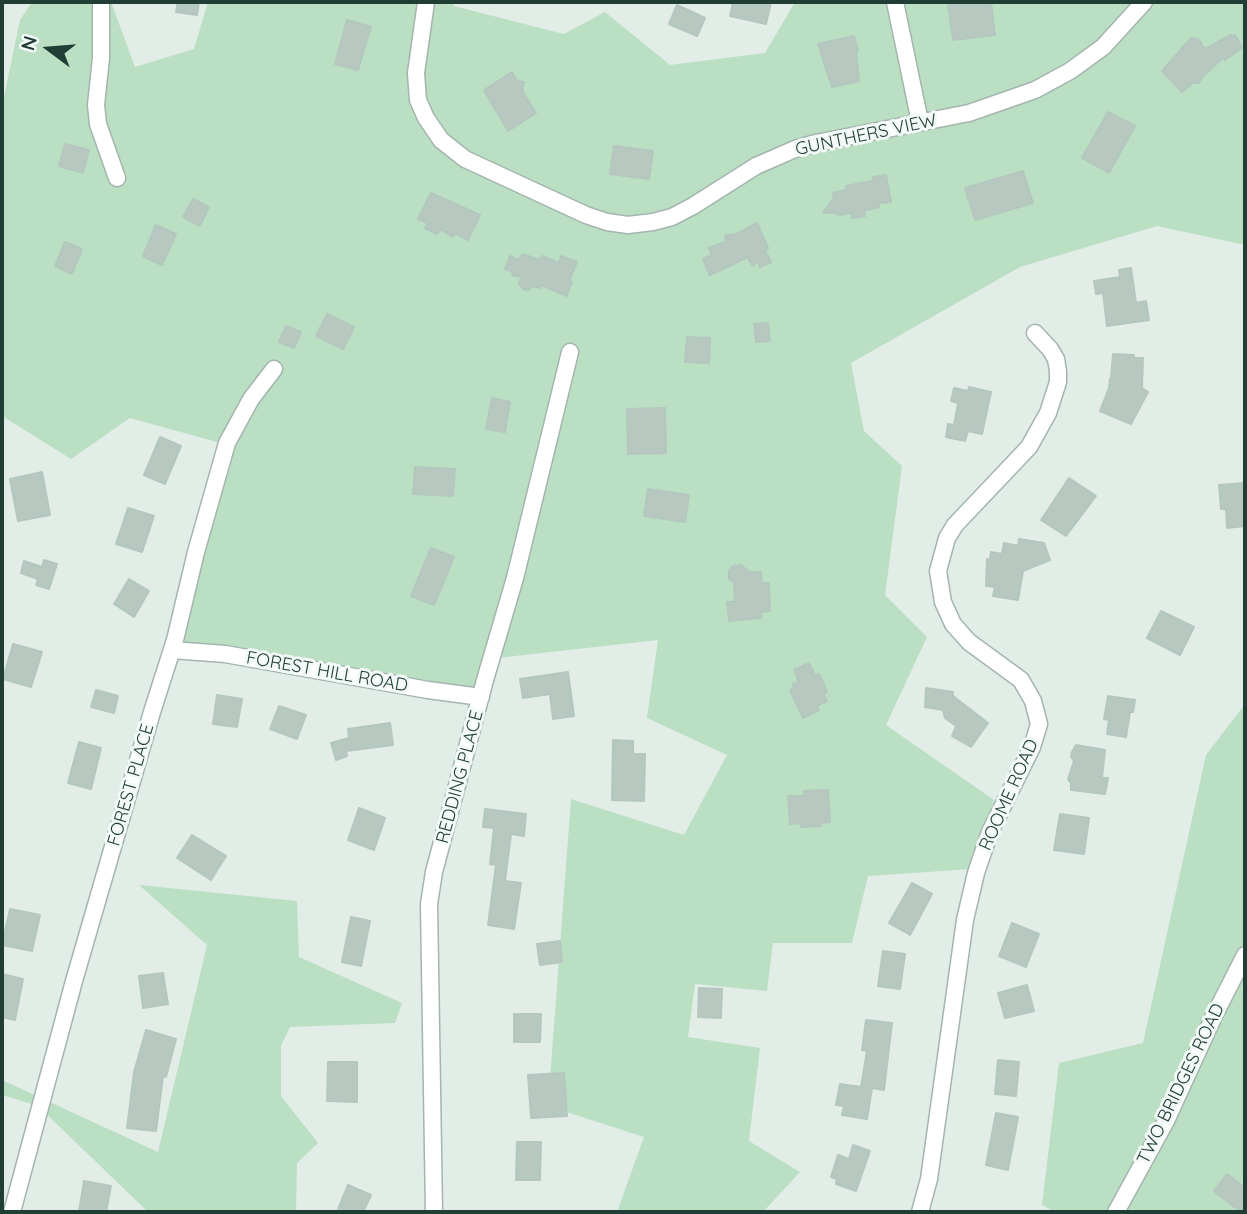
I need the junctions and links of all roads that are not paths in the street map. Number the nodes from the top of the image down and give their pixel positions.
1 (101, 2) edge
2 (426, 2) edge
3 (895, 2) edge
4 (1144, 2) edge
5 (920, 122) junction
6 (117, 178) dead end
7 (1035, 333) dead end
8 (570, 352) dead end
9 (274, 369) dead end
10 (172, 650) junction
11 (481, 697) junction
12 (1245, 955) edge
13 (12, 1212) edge
14 (434, 1212) edge
15 (920, 1212) edge
16 (1116, 1212) edge

1 - 6 street
2 - 5 street, GUNTHERS VIEW
3 - 5 street
4 - 5 street, GUNTHERS VIEW
7 - 15 street, ROOME ROAD
8 - 11 street, REDDING PLACE
9 - 10 street, FOREST PLACE
10 - 11 street, FOREST HILL ROAD
10 - 13 street, FOREST PLACE
11 - 14 street, REDDING PLACE
12 - 16 street, TWO BRIDGES ROAD

